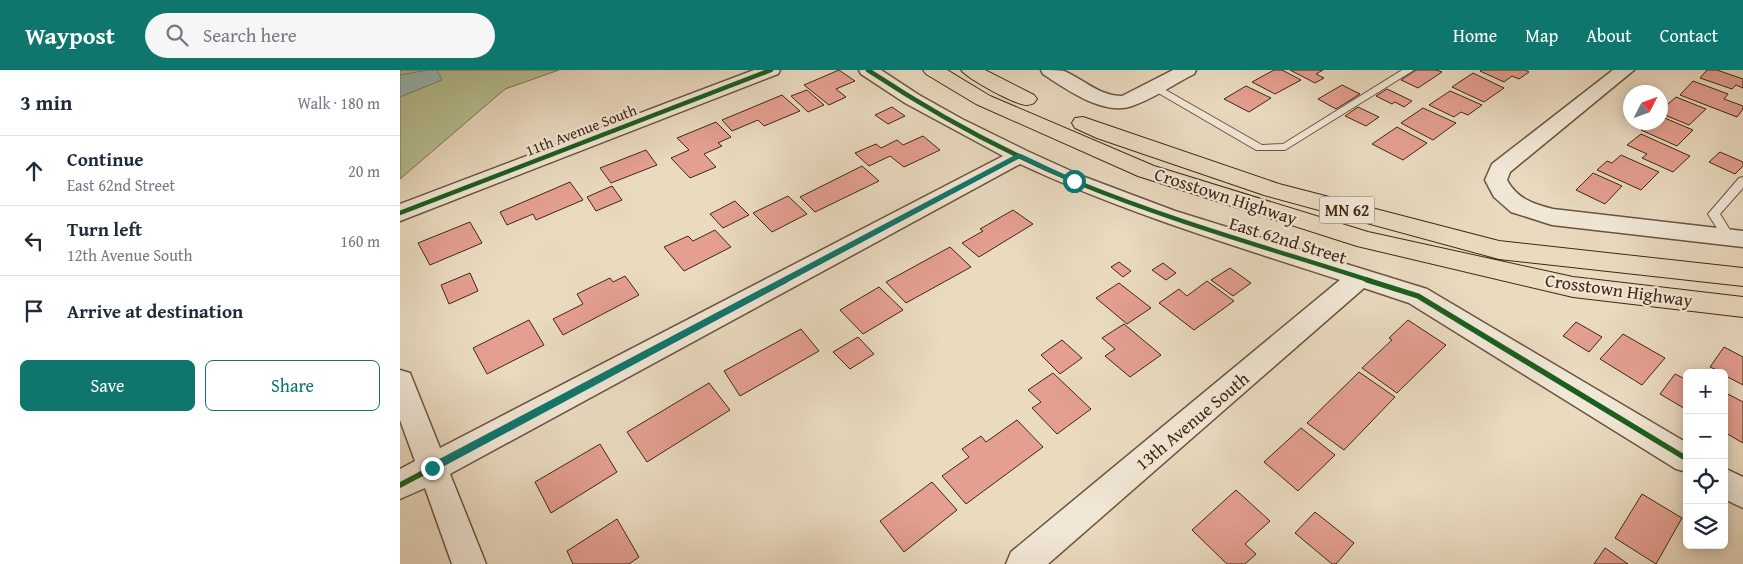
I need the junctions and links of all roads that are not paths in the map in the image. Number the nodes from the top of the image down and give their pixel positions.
1 (771, 70) edge
2 (868, 70) edge
3 (933, 70) edge
4 (971, 70) edge
5 (1050, 70) edge
6 (1187, 70) edge
7 (1409, 70) edge
8 (1625, 70) edge
9 (1153, 87) junction
10 (1019, 156) junction
11 (1743, 181) edge
12 (400, 213) edge
13 (1736, 238) edge
14 (1361, 277) junction
15 (1743, 277) edge
16 (1743, 307) edge
17 (400, 381) edge
18 (1683, 457) edge
19 (432, 468) junction
20 (400, 484) edge
21 (1728, 485) edge
22 (1743, 494) edge
23 (468, 564) edge
24 (1023, 564) edge

1 - 12 street, 11th Avenue South
2 - 10 street, East 62nd Street
3 - 16 highway, Crosstown Highway / MN 62
4 - 15 highway, Crosstown Highway / MN 62
5 - 9 street
6 - 9 street
7 - 9 lane
8 - 13 street
10 - 14 street, East 62nd Street
10 - 19 street
11 - 13 lane
14 - 18 street, East 62nd Street
14 - 24 street, 13th Avenue South
17 - 19 street
19 - 20 street
19 - 23 street
21 - 22 street

